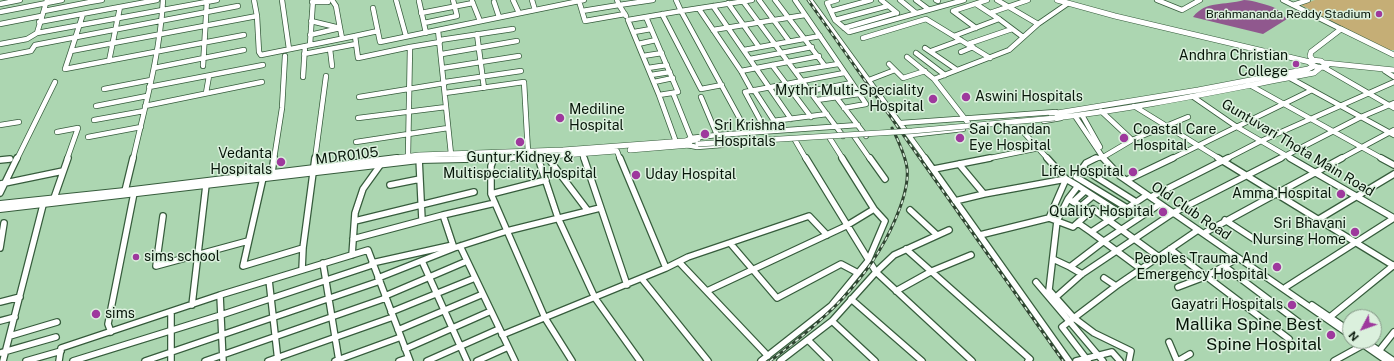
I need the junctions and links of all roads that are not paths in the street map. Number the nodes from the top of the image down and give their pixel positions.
1 (20, 0) edge
2 (62, 0) edge
3 (70, 0) edge
4 (102, 0) edge
5 (157, 0) edge
6 (163, 0) edge
7 (217, 0) edge
8 (254, 0) edge
9 (282, 0) edge
10 (396, 0) edge
11 (453, 0) edge
12 (513, 0) edge
13 (532, 0) edge
14 (551, 0) edge
15 (582, 0) edge
16 (617, 0) edge
17 (653, 0) edge
18 (676, 0) edge
19 (752, 0) edge
20 (759, 0) edge
21 (775, 0) edge
22 (795, 0) edge
23 (810, 0) edge
24 (837, 0) edge
25 (871, 0) edge
26 (881, 0) edge
27 (900, 0) edge
28 (916, 0) edge
29 (962, 0) edge
30 (969, 0) edge
31 (987, 0) edge
32 (997, 0) edge
33 (1028, 0) edge
34 (1057, 0) edge
35 (1071, 0) edge
36 (1156, 0) edge
37 (1200, 0) edge
38 (1283, 0) edge
39 (1308, 0) edge
40 (90, 1) edge
41 (207, 1) edge
42 (313, 1) edge
43 (330, 1) edge
44 (419, 1) edge
45 (572, 1) edge
46 (642, 1) edge
47 (742, 1) edge
48 (46, 2) edge
49 (472, 2) edge
50 (494, 2) dead end
51 (728, 3) junction
52 (1065, 3) junction
53 (0, 4) edge
54 (976, 4) junction
55 (619, 5) junction
56 (1293, 5) junction
57 (69, 6) junction
58 (238, 6) dead end
59 (455, 6) junction
60 (554, 6) junction
61 (713, 6) junction
62 (888, 6) junction
63 (120, 7) junction
64 (1009, 7) junction
65 (373, 8) dead end
66 (698, 9) junction
67 (162, 10) junction
68 (535, 10) junction
69 (928, 10) junction
70 (44, 11) junction
71 (582, 11) junction
72 (681, 11) junction
73 (831, 11) junction
74 (0, 12) edge
75 (206, 12) junction
76 (422, 13) junction
77 (519, 13) junction
78 (896, 13) junction
79 (916, 13) junction
80 (990, 13) junction
81 (83, 14) junction
82 (625, 14) junction
83 (662, 14) junction
84 (805, 15) junction
85 (41, 16) junction
86 (257, 16) junction
87 (458, 16) junction
88 (499, 17) junction
89 (646, 17) junction
90 (787, 17) junction
91 (901, 17) junction
92 (118, 18) junction
93 (999, 19) junction
94 (628, 20) junction
95 (774, 20) junction
96 (835, 20) junction
97 (162, 21) junction
98 (311, 21) junction
99 (480, 21) junction
100 (39, 22) junction
101 (758, 22) junction
102 (424, 23) junction
103 (0, 24) edge
104 (1038, 24) junction
105 (742, 25) junction
106 (79, 26) junction
107 (206, 26) junction
108 (460, 26) junction
109 (728, 27) junction
110 (340, 28) junction
111 (844, 28) junction
112 (976, 28) junction
113 (513, 29) dead end
114 (652, 29) junction
115 (1012, 29) junction
116 (1341, 29) junction
117 (115, 30) junction
118 (438, 30) junction
119 (713, 30) junction
120 (378, 31) junction
121 (426, 32) junction
122 (634, 32) junction
123 (37, 34) junction
124 (477, 34) junction
125 (160, 35) junction
126 (244, 35) dead end
127 (310, 35) junction
128 (355, 36) junction
129 (406, 36) junction
130 (820, 36) junction
131 (954, 36) junction
132 (1023, 37) junction
133 (76, 38) junction
134 (342, 38) junction
135 (805, 38) junction
136 (863, 38) dead end
137 (656, 40) junction
138 (961, 40) junction
139 (440, 41) junction
140 (517, 41) dead end
141 (789, 41) junction
142 (204, 42) junction
143 (0, 44) edge
144 (112, 44) junction
145 (356, 44) junction
146 (638, 44) junction
147 (774, 44) junction
148 (968, 44) junction
149 (307, 46) junction
150 (410, 47) junction
151 (759, 47) junction
152 (812, 47) junction
153 (973, 47) junction
154 (479, 48) junction
155 (925, 48) dead end
156 (289, 49) junction
157 (330, 49) junction
158 (244, 50) dead end
159 (744, 50) junction
160 (71, 51) junction
161 (157, 51) junction
162 (930, 52) junction
163 (961, 52) dead end
164 (662, 53) junction
165 (781, 53) junction
166 (916, 53) dead end
167 (304, 54) junction
168 (442, 54) junction
169 (1393, 54) edge
170 (285, 56) dead end
171 (519, 56) dead end
172 (643, 56) junction
173 (819, 56) junction
174 (0, 57) edge
175 (907, 57) dead end
176 (203, 58) junction
177 (990, 58) junction
178 (750, 59) junction
179 (109, 61) junction
180 (481, 62) junction
181 (788, 62) junction
182 (1312, 62) junction
183 (838, 64) junction
184 (889, 64) dead end
185 (263, 65) dead end
186 (667, 65) junction
187 (772, 65) junction
188 (203, 66) dead end
189 (332, 66) dead end
190 (825, 66) junction
191 (1324, 66) junction
192 (154, 68) junction
193 (443, 68) junction
194 (648, 68) junction
195 (756, 68) junction
196 (895, 70) junction
197 (958, 70) junction
198 (521, 71) dead end
199 (741, 71) junction
200 (795, 71) junction
201 (925, 71) junction
202 (1385, 71) junction
203 (1394, 71) edge
204 (670, 72) junction
205 (844, 73) junction
206 (651, 75) junction
207 (945, 75) junction
208 (209, 76) junction
209 (326, 76) dead end
210 (483, 76) junction
211 (1394, 77) edge
212 (303, 78) dead end
213 (673, 78) junction
214 (1290, 78) junction
215 (934, 79) junction
216 (151, 80) junction
217 (869, 80) junction
218 (802, 81) junction
219 (55, 82) dead end
220 (262, 82) dead end
221 (654, 82) junction
222 (1244, 82) junction
223 (1394, 82) edge
224 (445, 83) junction
225 (852, 83) junction
226 (786, 84) junction
227 (722, 85) junction
228 (1250, 86) junction
229 (149, 87) junction
230 (769, 87) junction
231 (484, 88) junction
232 (104, 89) dead end
233 (410, 89) junction
234 (1312, 90) junction
235 (753, 91) junction
236 (810, 91) junction
237 (206, 93) junction
238 (445, 93) junction
239 (674, 93) junction
240 (1369, 93) junction
241 (859, 94) junction
242 (659, 95) junction
243 (147, 96) junction
244 (1192, 96) junction
245 (359, 97) dead end
246 (836, 97) junction
247 (701, 98) dead end
248 (817, 100) junction
249 (1282, 104) junction
250 (96, 106) dead end
251 (1134, 106) junction
252 (1341, 106) junction
253 (1393, 106) edge
254 (446, 107) junction
255 (144, 108) junction
256 (844, 108) junction
257 (1101, 111) junction
258 (409, 112) junction
259 (828, 114) junction
260 (1057, 115) junction
261 (1082, 115) junction
262 (1075, 116) junction
263 (811, 117) junction
264 (1188, 117) dead end
265 (1361, 117) junction
266 (358, 118) dead end
267 (964, 118) junction
268 (790, 119) junction
269 (94, 120) dead end
270 (1310, 120) junction
271 (773, 121) junction
272 (19, 122) dead end
273 (901, 123) junction
274 (1016, 124) junction
275 (0, 125) edge
276 (858, 125) junction
277 (837, 126) junction
278 (1167, 126) junction
279 (141, 127) junction
280 (1237, 127) junction
281 (448, 128) junction
282 (972, 128) junction
283 (780, 130) junction
284 (766, 131) junction
285 (57, 132) dead end
286 (747, 132) junction
287 (1332, 132) junction
288 (1392, 133) edge
289 (409, 134) junction
290 (716, 134) junction
291 (910, 135) junction
292 (843, 136) junction
293 (854, 136) junction
294 (88, 137) dead end
295 (829, 137) junction
296 (796, 140) junction
297 (1132, 140) junction
298 (688, 141) junction
299 (356, 142) dead end
300 (676, 142) junction
301 (1261, 142) junction
302 (1198, 145) junction
303 (1362, 147) junction
304 (1039, 148) junction
305 (617, 151) junction
306 (528, 152) junction
307 (582, 153) junction
308 (450, 154) junction
309 (1286, 155) junction
310 (408, 156) junction
311 (547, 156) junction
312 (1103, 156) junction
313 (419, 157) junction
314 (538, 157) junction
315 (494, 158) junction
316 (10, 159) dead end
317 (0, 160) edge
318 (1223, 160) junction
319 (381, 164) junction
320 (959, 164) junction
321 (1394, 165) edge
322 (1082, 168) junction
323 (934, 169) junction
324 (314, 170) junction
325 (63, 171) junction
326 (272, 172) junction
327 (1089, 172) junction
328 (1314, 172) junction
329 (1394, 174) edge
330 (1248, 175) junction
331 (263, 178) junction
332 (420, 178) junction
333 (1066, 178) junction
334 (1099, 178) junction
335 (885, 179) dead end
336 (1129, 179) junction
337 (546, 180) junction
338 (1082, 180) junction
339 (2, 183) edge
340 (206, 184) junction
341 (1109, 184) junction
342 (390, 185) dead end
343 (1078, 186) junction
344 (1091, 186) junction
345 (125, 191) junction
346 (1085, 191) junction
347 (474, 192) dead end
348 (1101, 192) junction
349 (0, 193) edge
350 (134, 194) junction
351 (491, 194) junction
352 (984, 194) junction
353 (1277, 194) junction
354 (1093, 196) junction
355 (1150, 196) junction
356 (1356, 196) junction
357 (54, 198) junction
358 (1070, 200) junction
359 (955, 201) junction
360 (1136, 202) junction
361 (495, 203) junction
362 (0, 204) edge
363 (43, 204) junction
364 (1160, 204) junction
365 (421, 205) junction
366 (1081, 206) junction
367 (600, 208) junction
368 (1127, 208) junction
369 (0, 209) edge
370 (874, 209) junction
371 (910, 210) dead end
372 (588, 211) junction
373 (1090, 211) junction
374 (1174, 212) junction
375 (1120, 213) junction
376 (443, 215) junction
377 (163, 216) dead end
378 (558, 218) junction
379 (1049, 218) junction
380 (1394, 218) edge
381 (1318, 219) junction
382 (422, 220) junction
383 (1109, 220) junction
384 (1225, 220) junction
385 (1057, 221) junction
386 (354, 222) junction
387 (4, 223) dead end
388 (1078, 223) junction
389 (846, 226) junction
390 (949, 230) dead end
391 (1122, 230) junction
392 (1198, 230) junction
393 (508, 231) junction
394 (1091, 232) junction
395 (1206, 232) junction
396 (827, 235) junction
397 (938, 235) junction
398 (980, 235) junction
399 (353, 238) junction
400 (1134, 238) junction
401 (1254, 239) dead end
402 (248, 241) junction
403 (1104, 241) junction
404 (730, 242) junction
405 (1357, 242) junction
406 (460, 246) junction
407 (453, 247) junction
408 (0, 248) edge
409 (303, 248) junction
410 (1170, 248) junction
411 (906, 249) junction
412 (1116, 251) junction
413 (198, 255) junction
414 (352, 255) junction
415 (971, 255) dead end
416 (1159, 256) junction
417 (1238, 258) junction
418 (1053, 259) junction
419 (422, 261) junction
420 (467, 261) junction
421 (868, 261) junction
422 (679, 262) junction
423 (323, 263) junction
424 (372, 264) junction
425 (1394, 265) edge
426 (1224, 266) junction
427 (666, 268) junction
428 (1070, 268) junction
429 (1141, 269) junction
430 (302, 270) junction
431 (753, 270) junction
432 (876, 272) junction
433 (932, 272) junction
434 (858, 273) junction
435 (1082, 274) junction
436 (1207, 276) junction
437 (430, 277) junction
438 (475, 278) junction
439 (1104, 278) dead end
440 (642, 279) junction
441 (269, 280) junction
442 (379, 280) junction
443 (326, 281) junction
444 (1036, 282) dead end
445 (627, 285) junction
446 (1116, 286) junction
447 (1286, 286) junction
448 (1178, 287) dead end
449 (707, 291) junction
450 (896, 291) junction
451 (437, 293) junction
452 (483, 294) junction
453 (220, 295) junction
454 (20, 297) junction
455 (386, 297) junction
456 (1056, 297) junction
457 (329, 298) junction
458 (596, 298) junction
459 (271, 299) junction
460 (852, 299) junction
461 (0, 302) edge
462 (192, 305) junction
463 (444, 310) junction
464 (491, 311) junction
465 (171, 312) junction
466 (221, 315) junction
467 (392, 315) junction
468 (15, 317) junction
469 (332, 317) junction
470 (1330, 317) junction
471 (273, 318) junction
472 (545, 318) junction
473 (1072, 319) junction
474 (0, 321) edge
475 (832, 321) junction
476 (57, 322) dead end
477 (1301, 324) dead end
478 (1342, 325) edge
479 (452, 328) junction
480 (398, 330) junction
481 (1342, 330) edge
482 (172, 331) junction
483 (111, 332) junction
484 (501, 332) junction
485 (1394, 332) edge
486 (222, 335) junction
487 (10, 336) junction
488 (56, 337) dead end
489 (275, 337) junction
490 (336, 337) junction
491 (400, 337) junction
492 (1289, 338) dead end
493 (808, 340) junction
494 (1169, 342) dead end
495 (461, 346) junction
496 (508, 347) junction
497 (405, 349) junction
498 (1352, 349) edge
499 (1371, 349) edge
500 (1375, 349) edge
501 (61, 351) junction
502 (1379, 351) junction
503 (3, 352) edge
504 (171, 353) junction
505 (1190, 354) dead end
506 (1098, 355) junction
507 (768, 356) junction
508 (223, 358) edge
509 (278, 359) edge
510 (409, 359) edge
511 (1087, 359) edge
512 (3, 361) edge
513 (29, 361) edge
514 (59, 361) edge
515 (72, 361) edge
516 (146, 361) edge
517 (171, 361) edge
518 (205, 361) edge
519 (268, 361) edge
520 (338, 361) edge
521 (399, 361) edge
522 (427, 361) edge
523 (467, 361) edge
524 (477, 361) edge
525 (514, 361) edge
526 (572, 361) edge
527 (640, 361) edge
528 (708, 361) edge
529 (762, 361) edge
530 (780, 361) edge
531 (829, 361) edge
532 (875, 361) edge
533 (922, 361) edge
534 (972, 361) edge
535 (1028, 361) edge
536 (1069, 361) edge
537 (1076, 361) edge
538 (1103, 361) edge
539 (1120, 361) edge
540 (1129, 361) edge
541 (1178, 361) edge
542 (1334, 361) edge
543 (1387, 361) edge
544 (1394, 361) edge

1 - 53 street
2 - 48 street
3 - 57 street
4 - 40 street
5 - 63 street
6 - 67 street
7 - 41 street
8 - 86 street
9 - 156 street
10 - 129 street
11 - 59 street
12 - 77 street
13 - 68 street
14 - 60 street
15 - 45 street
15 - 71 street
16 - 55 street
17 - 46 street
18 - 72 street
19 - 47 street
20 - 95 street
21 - 90 street
22 - 84 street
23 - 217 street
24 - 73 street
25 - 73 street
26 - 62 street
27 - 79 street
28 - 69 street
29 - 69 street
30 - 54 street
31 - 54 street
32 - 64 street
33 - 64 street
34 - 52 main road
35 - 52 street
36 - 37 street
38 - 56 street
39 - 56 street
40 - 57 street
41 - 67 street
41 - 75 street
42 - 43 street
42 - 98 street
43 - 110 street
44 - 76 street
45 - 60 street
46 - 55 street
47 - 51 street
47 - 101 street
48 - 70 street
48 - 74 street
49 - 59 street
49 - 99 street
50 - 88 street
51 - 61 street
51 - 105 street
52 - 104 street
52 - 182 main road
54 - 80 street
54 - 112 street
55 - 71 street
55 - 82 street
56 - 116 street
57 - 70 street
58 - 75 street
59 - 76 street
59 - 87 street
60 - 68 street
61 - 66 street
61 - 109 street
62 - 78 street
62 - 96 street
63 - 81 street
63 - 92 street
64 - 80 street
64 - 104 street
65 - 120 street
66 - 72 street
66 - 119 street
67 - 92 street
67 - 97 street
68 - 77 street
69 - 79 street
70 - 85 street
71 - 82 street
72 - 83 street
72 - 227 street
73 - 96 street
75 - 97 street
75 - 107 street
76 - 102 street
77 - 88 street
78 - 91 street
78 - 111 street
79 - 91 street
80 - 93 street
81 - 100 street
81 - 106 street
82 - 94 street
83 - 89 street
83 - 227 street
84 - 90 street
84 - 130 street
85 - 100 street
85 - 103 street
86 - 107 street
86 - 156 street
87 - 102 street
87 - 108 street
88 - 99 street
89 - 94 street
89 - 114 street
90 - 95 street
90 - 135 street
91 - 111 street
92 - 106 street
92 - 117 street
93 - 112 street
93 - 115 street
94 - 122 street
95 - 101 street
95 - 141 street
96 - 111 street
97 - 117 street
97 - 125 street
98 - 110 street
98 - 127 street
99 - 108 street
100 - 123 street
101 - 105 street
101 - 147 street
102 - 121 street
104 - 132 street
105 - 109 street
105 - 151 street
106 - 123 street
106 - 133 street
107 - 125 street
107 - 142 street
108 - 118 street
109 - 119 street
109 - 159 street
110 - 127 street
110 - 134 street
112 - 131 street
113 - 124 street
114 - 122 street
114 - 137 street
115 - 132 street
115 - 148 street
116 - 169 main road
116 - 182 main road
117 - 133 street
117 - 144 street
118 - 121 street
118 - 139 street
119 - 199 street
120 - 128 street
120 - 129 street
121 - 129 street
122 - 146 street
123 - 143 street
124 - 139 street
124 - 154 street
125 - 144 street
125 - 161 street
126 - 142 street
127 - 149 street
128 - 134 street
128 - 145 street
130 - 135 street
130 - 183 street
131 - 136 street
131 - 138 street
132 - 177 street
133 - 160 street
133 - 174 street
134 - 149 street
135 - 141 street
135 - 152 street
137 - 146 street
137 - 164 street
138 - 148 street
138 - 162 street
139 - 150 street
139 - 168 street
140 - 154 street
141 - 147 street
142 - 161 street
142 - 176 street
144 - 160 street
144 - 179 street
145 - 150 street
145 - 157 street
146 - 172 street
147 - 151 street
147 - 165 street
148 - 153 street
149 - 156 street
149 - 167 street
150 - 233 street
151 - 159 street
152 - 165 street
152 - 173 street
153 - 163 street
153 - 177 street
154 - 168 street
154 - 180 street
155 - 162 street
157 - 167 street
157 - 189 street
158 - 176 street
159 - 178 street
160 - 179 street
161 - 179 street
161 - 192 street
162 - 197 street
164 - 172 street
164 - 186 street
165 - 178 street
165 - 181 street
166 - 207 street
167 - 212 street
168 - 193 street
170 - 326 street
171 - 180 street
172 - 194 street
173 - 181 street
173 - 190 street
175 - 201 street
176 - 188 street
176 - 192 street
177 - 197 street
178 - 195 street
180 - 193 street
180 - 210 street
181 - 187 street
181 - 200 street
182 - 191 main road
182 - 222 main road
183 - 190 street
183 - 205 street
184 - 196 street
185 - 208 street
186 - 194 street
186 - 204 street
187 - 195 street
187 - 226 street
190 - 200 street
191 - 202 main road
191 - 203 main road
191 - 214 main road
191 - 240 street
192 - 216 street
193 - 224 street
194 - 206 street
195 - 199 street
195 - 230 street
196 - 201 street
196 - 217 street
197 - 207 street
198 - 210 street
199 - 235 street
200 - 218 street
201 - 215 street
202 - 203 main road
202 - 211 street
204 - 206 street
204 - 213 street
205 - 218 street
205 - 225 street
206 - 221 street
207 - 215 street
208 - 229 street
208 - 237 street
209 - 324 street
210 - 224 street
210 - 231 street
213 - 221 street
213 - 239 street
214 - 228 main road
214 - 234 street
215 - 267 street
216 - 229 street
216 - 232 street
217 - 273 street
218 - 226 street
218 - 236 street
219 - 339 street
220 - 237 street
221 - 242 street
222 - 228 street
222 - 260 main road
223 - 240 street
224 - 233 street
224 - 238 street
225 - 236 street
225 - 241 street
226 - 230 street
226 - 263 street
227 - 286 street
228 - 244 main road
228 - 249 street
229 - 243 street
230 - 235 street
230 - 268 street
231 - 238 street
231 - 306 street
233 - 245 street
233 - 258 street
234 - 249 street
234 - 252 street
235 - 271 street
235 - 284 street
236 - 248 street
237 - 255 street
238 - 254 street
239 - 242 street
239 - 298 street
240 - 252 street
240 - 253 street
241 - 246 street
241 - 256 street
242 - 300 street
243 - 250 street
243 - 255 street
244 - 251 main road
244 - 280 street, Guntuvari Thota Main Road
246 - 248 street
246 - 256 street
247 - 290 street
248 - 259 street
249 - 270 street
249 - 280 street
251 - 257 main road
251 - 278 street
252 - 265 street
252 - 270 street
253 - 265 street
254 - 258 street
254 - 281 street
255 - 269 street
255 - 279 street
256 - 276 street
257 - 261 main road
257 - 297 street
258 - 266 street
258 - 289 street
259 - 263 street
259 - 277 street
260 - 262 main road
260 - 267 street
260 - 274 street
260 - 298 main road, MDR0105, bridge
261 - 262 main road
261 - 312 street, Old Club Road
262 - 312 street, Old Club Road
263 - 268 street
264 - 278 street
265 - 287 street
265 - 288 street
267 - 273 street
267 - 282 street
268 - 271 street
270 - 287 street
270 - 301 street
271 - 283 street
272 - 275 street
273 - 291 street
274 - 282 street
274 - 304 street
276 - 277 street
276 - 293 street
277 - 283 street
277 - 292 street
278 - 297 street
278 - 302 street
279 - 294 street
279 - 345 street
280 - 301 street, Guntuvari Thota Main Road
280 - 302 street
281 - 289 street
281 - 308 street
282 - 291 street
283 - 284 street
284 - 286 street
285 - 325 street
286 - 290 street
287 - 303 street
287 - 309 street
288 - 303 street
289 - 299 street
289 - 310 street
290 - 298 street
291 - 323 street
292 - 293 street
292 - 295 street
293 - 335 street
295 - 296 street
295 - 370 street
296 - 298 street
296 - 389 street
297 - 312 street
298 - 300 main road, MDR0105
298 - 305 main road, MDR0105
300 - 306 main road, MDR0105
301 - 309 street, Guntuvari Thota Main Road
301 - 318 street
302 - 318 street
302 - 336 street
303 - 321 street
303 - 328 street
304 - 320 street
304 - 333 street
305 - 307 main road, MDR0105
305 - 427 street
306 - 308 main road, MDR0105
307 - 311 main road, MDR0105
307 - 367 street
308 - 313 main road, MDR0105
309 - 328 street, Guntuvari Thota Main Road
309 - 330 street
310 - 313 main road, MDR0105
310 - 324 main road, MDR0105
311 - 314 main road, MDR0105
311 - 372 street
312 - 322 street
312 - 336 street, Old Club Road
312 - 355 street, Old Club Road
313 - 315 main road, MDR0105
313 - 319 main road, MDR0105
313 - 332 street
314 - 315 main road, MDR0105
314 - 337 street
315 - 351 street
316 - 317 street
318 - 330 street
318 - 355 street
319 - 324 main road, MDR0105
319 - 386 street
320 - 323 street
320 - 352 street
322 - 327 street
322 - 338 street
323 - 359 street
324 - 326 main road, MDR0105
324 - 331 main road, MDR0105
324 - 409 street
325 - 339 street
325 - 357 street
326 - 345 main road, MDR0105
327 - 334 street
327 - 338 street
328 - 353 street
328 - 356 street, Guntuvari Thota Main Road
329 - 356 street
330 - 353 street
330 - 374 street
331 - 340 main road, MDR0105
331 - 402 street
332 - 342 street
332 - 365 street
333 - 343 street
333 - 352 street
333 - 379 street
334 - 341 street
334 - 344 street
336 - 355 street, Old Club Road
337 - 351 street
337 - 378 street
338 - 344 street
339 - 349 street
340 - 350 main road, MDR0105
340 - 413 street
341 - 348 street
341 - 360 street
343 - 346 street
343 - 358 street
344 - 348 street
345 - 357 main road, MDR0105
346 - 354 street
346 - 358 street
347 - 365 street
348 - 368 street
350 - 363 main road, MDR0105
350 - 483 street
351 - 361 street
352 - 359 street
353 - 381 street
353 - 384 street
354 - 366 street
354 - 375 street
355 - 360 street
355 - 364 street, Old Club Road
355 - 374 street, Old Club Road
356 - 380 street, Guntuvari Thota Main Road
356 - 381 street
357 - 362 main road, MDR0105
358 - 366 street
358 - 385 street
359 - 398 street
360 - 368 street
361 - 376 street
361 - 393 street
363 - 369 main road, MDR0105
363 - 454 street
364 - 374 street, Old Club Road
364 - 391 street
365 - 382 street
365 - 386 street
366 - 373 street
367 - 372 street
367 - 445 street
368 - 375 street
370 - 389 street
370 - 421 street
371 - 397 street
372 - 378 street
373 - 383 street
373 - 388 street
374 - 392 street, Old Club Road
374 - 395 street, Old Club Road
374 - 400 street
375 - 383 street
376 - 382 street
376 - 407 street
377 - 413 street
378 - 393 street
378 - 458 street
379 - 385 street
379 - 398 street
380 - 405 street
381 - 405 street
382 - 399 street
383 - 391 street
383 - 394 street
384 - 395 street
384 - 401 street
385 - 388 street
385 - 418 street
386 - 399 street
387 - 408 street
388 - 394 street
389 - 396 street
389 - 421 street
390 - 397 street
391 - 400 street
391 - 403 street
392 - 410 street
392 - 417 street, Old Club Road
393 - 406 street
393 - 472 street
394 - 403 street
395 - 447 street, Old Club Road
396 - 404 street
396 - 431 street
397 - 411 street
398 - 536 street
399 - 414 street
400 - 412 street
400 - 416 street
402 - 409 street
402 - 413 street
403 - 412 street
403 - 428 street
404 - 422 street
404 - 431 street
405 - 425 street
405 - 447 street
406 - 407 street
406 - 420 street
407 - 419 street
407 - 424 street
409 - 430 street
410 - 416 street
410 - 436 street
411 - 432 street
411 - 433 street
412 - 429 street
412 - 435 street
413 - 462 street
414 - 423 street
414 - 424 street
415 - 433 street
416 - 429 street
417 - 426 street
417 - 481 street, Old Club Road
418 - 428 street
418 - 456 street
419 - 437 street
419 - 442 street
420 - 437 street
420 - 438 street
421 - 432 street
421 - 434 street
422 - 427 street
422 - 449 street
423 - 430 street
423 - 443 street
424 - 442 street
424 - 443 street
425 - 470 street
426 - 436 street
426 - 477 street
427 - 440 street
428 - 435 street
429 - 446 street
430 - 441 street
431 - 434 street
431 - 449 street
432 - 450 street
432 - 460 street
433 - 450 street
433 - 535 street
434 - 507 street
435 - 456 street
436 - 448 street
436 - 492 street
437 - 451 street
437 - 455 street
438 - 451 street
438 - 452 street
439 - 446 street
440 - 445 street
440 - 528 street
441 - 453 street
441 - 459 street
442 - 455 street
442 - 457 street
443 - 457 street
443 - 459 street
444 - 473 street
445 - 458 street
446 - 473 street
447 - 470 street, Old Club Road
449 - 507 street
450 - 534 street
451 - 463 street
451 - 467 street
452 - 463 street
452 - 464 street
453 - 462 street
453 - 466 street
454 - 461 street
454 - 468 street
455 - 467 street
455 - 469 street
456 - 473 street
457 - 469 street
457 - 471 street
458 - 472 street
458 - 527 street
459 - 466 street
459 - 471 street
460 - 475 street
460 - 533 street
462 - 465 street
463 - 479 street
463 - 480 street
464 - 479 street
464 - 484 street
465 - 482 street
465 - 483 street
466 - 482 street
466 - 486 street
467 - 480 street
467 - 490 street
468 - 474 street
468 - 487 street
469 - 489 street
469 - 490 street
470 - 478 street, Old Club Road
471 - 486 street
471 - 489 street
472 - 484 street
472 - 526 street
473 - 506 street
473 - 511 street
473 - 540 street
475 - 493 street
475 - 532 street
476 - 487 street
479 - 495 street
479 - 497 street
480 - 491 street
482 - 504 street
482 - 515 street
483 - 501 street
484 - 495 street
484 - 496 street
485 - 502 street
486 - 504 street
486 - 508 street
487 - 503 street
488 - 503 street
489 - 508 street
489 - 509 street
490 - 509 street
490 - 520 street
491 - 497 street
491 - 520 street
493 - 530 street
493 - 531 street
494 - 541 street
495 - 522 street
495 - 523 street
496 - 524 street
496 - 525 street
497 - 510 street
498 - 542 street
499 - 543 street
500 - 502 street
501 - 513 street
501 - 514 street
502 - 544 street
503 - 512 street
504 - 516 street
504 - 517 street
505 - 541 street
506 - 511 street
506 - 538 street
506 - 539 street
507 - 529 street
508 - 518 street
509 - 519 street
510 - 521 street
511 - 537 street

